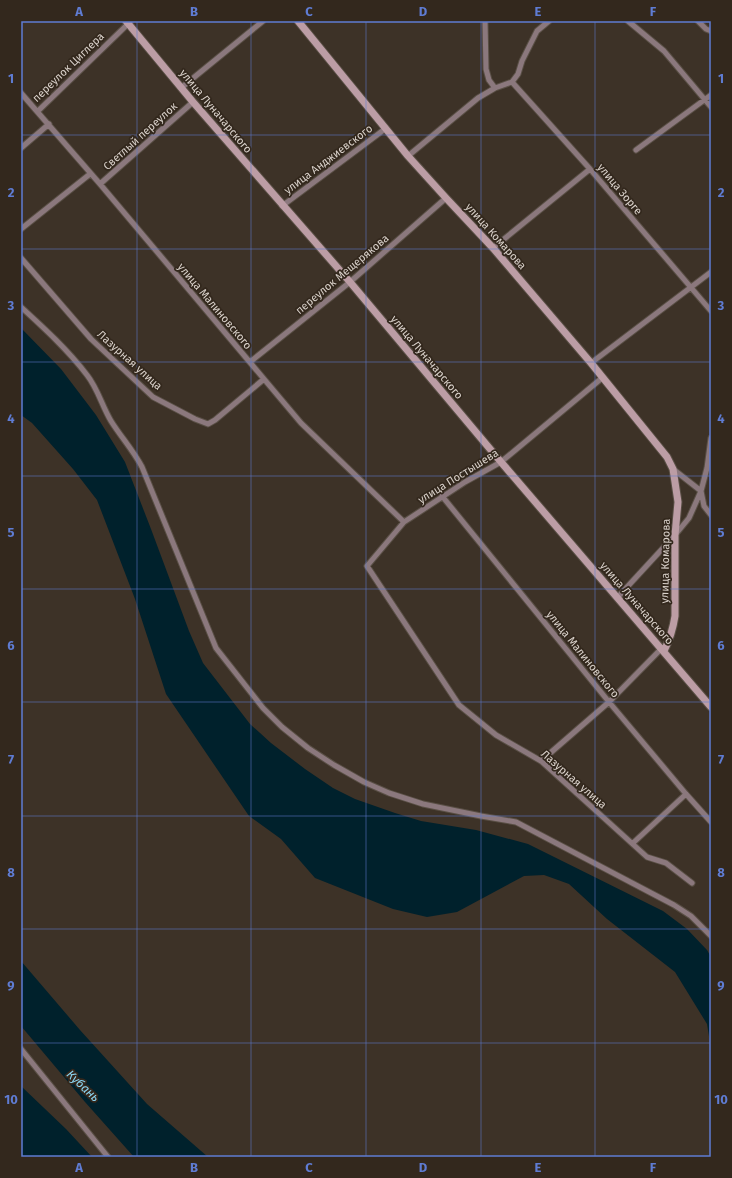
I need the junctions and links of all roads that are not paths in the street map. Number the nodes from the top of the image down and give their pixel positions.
1 (262, 21) edge
2 (298, 21) edge
3 (485, 21) edge
4 (549, 21) edge
5 (628, 21) edge
6 (698, 21) edge
7 (128, 22) edge
8 (711, 31) edge
9 (512, 82) junction
10 (181, 88) junction
11 (495, 88) junction
12 (21, 93) edge
13 (711, 95) edge
14 (705, 100) junction
15 (193, 102) junction
16 (711, 107) edge
17 (38, 112) junction
18 (49, 124) junction
19 (386, 128) junction
20 (21, 148) edge
21 (636, 150) dead end
22 (408, 156) junction
23 (590, 169) junction
24 (90, 174) junction
25 (100, 184) junction
26 (446, 198) junction
27 (282, 206) junction
28 (21, 229) edge
29 (493, 248) junction
30 (21, 258) edge
31 (711, 272) edge
32 (350, 282) junction
33 (691, 288) junction
34 (21, 307) edge
35 (711, 311) edge
36 (250, 362) junction
37 (591, 363) junction
38 (602, 378) junction
39 (264, 379) junction
40 (711, 438) edge
41 (501, 462) junction
42 (673, 469) junction
43 (701, 491) junction
44 (442, 496) junction
45 (711, 515) edge
46 (404, 522) junction
47 (675, 535) junction
48 (367, 566) joint
49 (618, 598) junction
50 (663, 650) junction
51 (609, 702) junction
52 (711, 707) edge
53 (541, 760) junction
54 (686, 794) junction
55 (711, 822) edge
56 (632, 843) junction
57 (692, 883) dead end
58 (711, 936) edge
59 (21, 1049) edge
60 (108, 1157) edge

1 - 10 street, Светлый переулок
2 - 19 street, улица Комарова
3 - 11 street
4 - 9 street
5 - 14 street
6 - 8 street
7 - 10 street, улица Луначарского
7 - 17 street, переулок Циглера
9 - 11 street
9 - 23 street, улица Зорге
10 - 15 street, улица Луначарского
11 - 22 street
12 - 17 street, улица Малиновского
13 - 14 street
14 - 16 street
14 - 21 street
15 - 25 street, Светлый переулок
15 - 27 street, улица Луначарского
17 - 18 street, улица Малиновского
18 - 20 street
18 - 24 street, улица Малиновского
19 - 22 street, улица Комарова
19 - 27 street, улица Анджиевского
22 - 26 street, улица Комарова
23 - 29 street
23 - 33 street, улица Зорге
24 - 25 street, улица Малиновского
24 - 28 street
25 - 36 street, улица Малиновского
26 - 29 street, улица Комарова
26 - 32 street, переулок Мещерякова
27 - 32 street, улица Луначарского
29 - 37 street, улица Комарова
30 - 39 street, Лазурная улица
31 - 33 street
32 - 36 street, переулок Мещерякова
32 - 41 street, улица Луначарского
33 - 35 street, улица Зорге
33 - 37 street
34 - 58 street
36 - 39 street, улица Малиновского
37 - 38 street, улица Комарова
38 - 41 street, улица Постышева
38 - 42 street, улица Комарова
39 - 46 street, улица Малиновского
40 - 43 street
41 - 44 street, улица Постышева
41 - 49 street, улица Луначарского
42 - 43 street, улица Комарова
42 - 47 street, улица Комарова
43 - 45 street
43 - 47 street
44 - 46 street, улица Постышева
44 - 51 street, улица Малиновского
46 - 48 street, улица Постышева
47 - 49 street
47 - 50 street, улица Комарова
48 - 53 street, Лазурная улица
49 - 50 street, улица Луначарского
50 - 51 street
50 - 52 street, улица Луначарского
51 - 53 street
51 - 54 street, улица Малиновского
53 - 56 street, Лазурная улица
54 - 55 street, улица Малиновского
54 - 56 street
56 - 57 street, Лазурная улица
59 - 60 street

